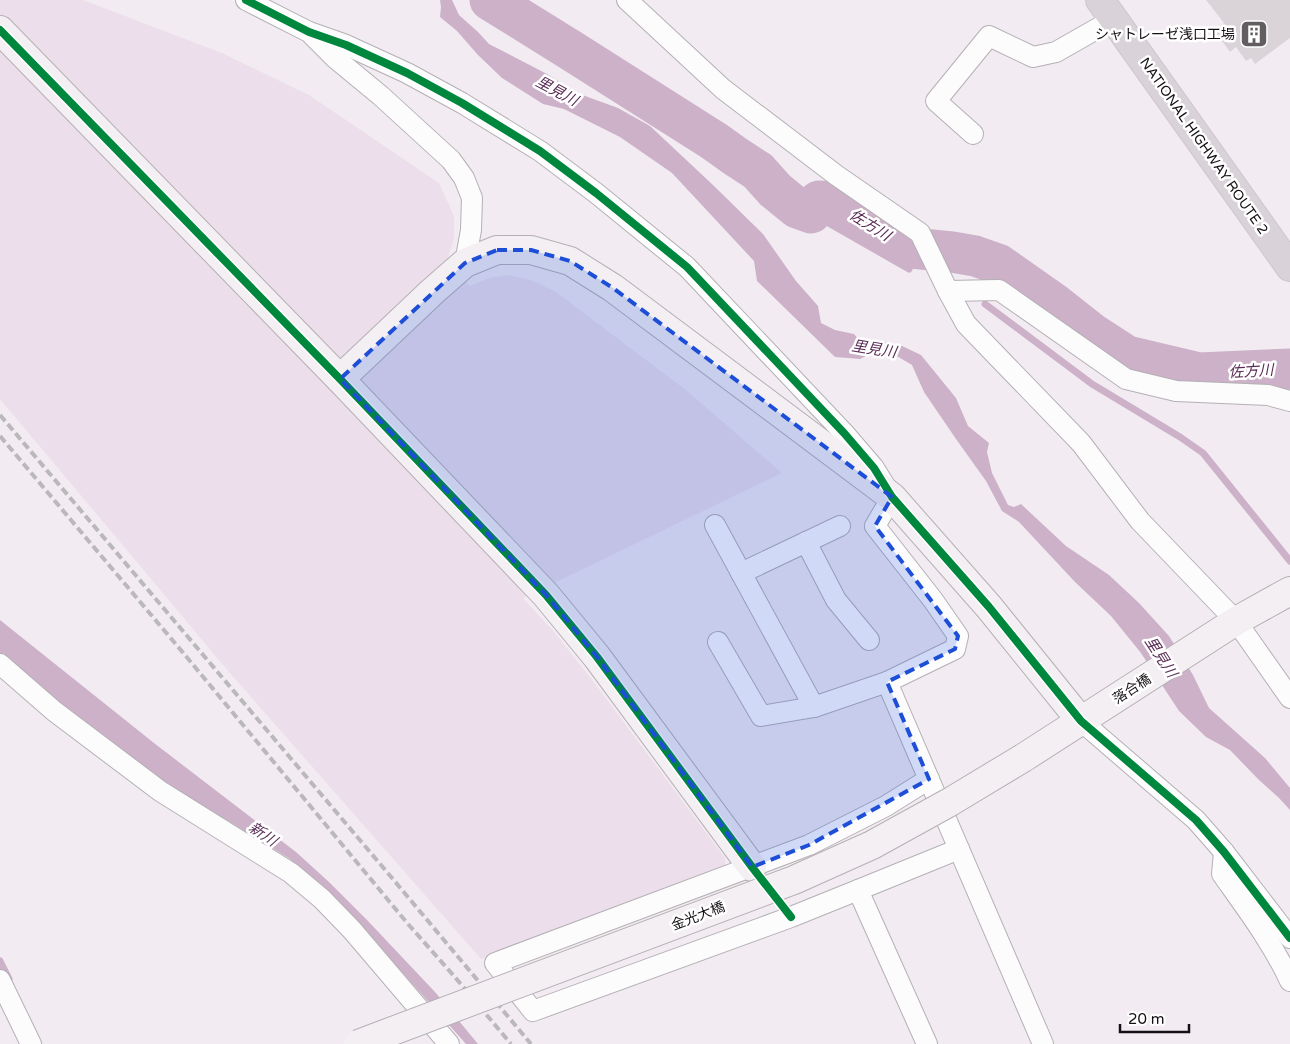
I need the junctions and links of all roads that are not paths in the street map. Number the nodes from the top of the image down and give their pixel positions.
1 (246, 0) edge
2 (627, 0) edge
3 (1107, 10) edge
4 (0, 30) edge
5 (309, 32) junction
6 (973, 134) dead end
7 (464, 263) junction
8 (1290, 267) edge
9 (948, 291) junction
10 (340, 379) junction
11 (1290, 401) edge
12 (892, 497) junction
13 (715, 525) dead end
14 (840, 526) dead end
15 (806, 542) junction
16 (741, 573) junction
17 (1290, 591) edge
18 (1236, 621) junction
19 (869, 640) dead end
20 (718, 642) dead end
21 (0, 664) edge
22 (887, 682) junction
23 (1290, 698) edge
24 (814, 707) junction
25 (1091, 714) junction
26 (1023, 758) joint
27 (929, 779) junction
28 (959, 849) junction
29 (1224, 852) junction
30 (752, 866) junction
31 (858, 890) junction
32 (791, 917) junction
33 (1290, 938) edge
34 (0, 980) edge
35 (1290, 981) edge
36 (31, 1044) edge
37 (358, 1044) edge
38 (449, 1044) edge
39 (927, 1044) edge
40 (1043, 1044) edge

1 - 5 street
2 - 9 street
3 - 6 street
3 - 8 highway, NATIONAL HIGHWAY ROUTE 2
4 - 10 street
5 - 7 street
5 - 12 street
7 - 10 street
7 - 12 street
9 - 11 street
9 - 18 street
10 - 30 street
12 - 22 street
12 - 25 street
13 - 16 street
14 - 15 street
15 - 16 street
15 - 19 street
16 - 24 street
17 - 18 street, 落合橋
18 - 23 street
18 - 25 street, 落合橋
20 - 24 street
21 - 38 street
22 - 24 street
22 - 27 street
25 - 26 street, 落合橋
25 - 29 street
26 - 37 street, 金光大橋, bridge
27 - 28 street
27 - 30 street
28 - 31 street
28 - 40 street
29 - 33 street
29 - 35 street
30 - 32 street
30 - 32 street
31 - 32 street
31 - 39 street
34 - 36 street

